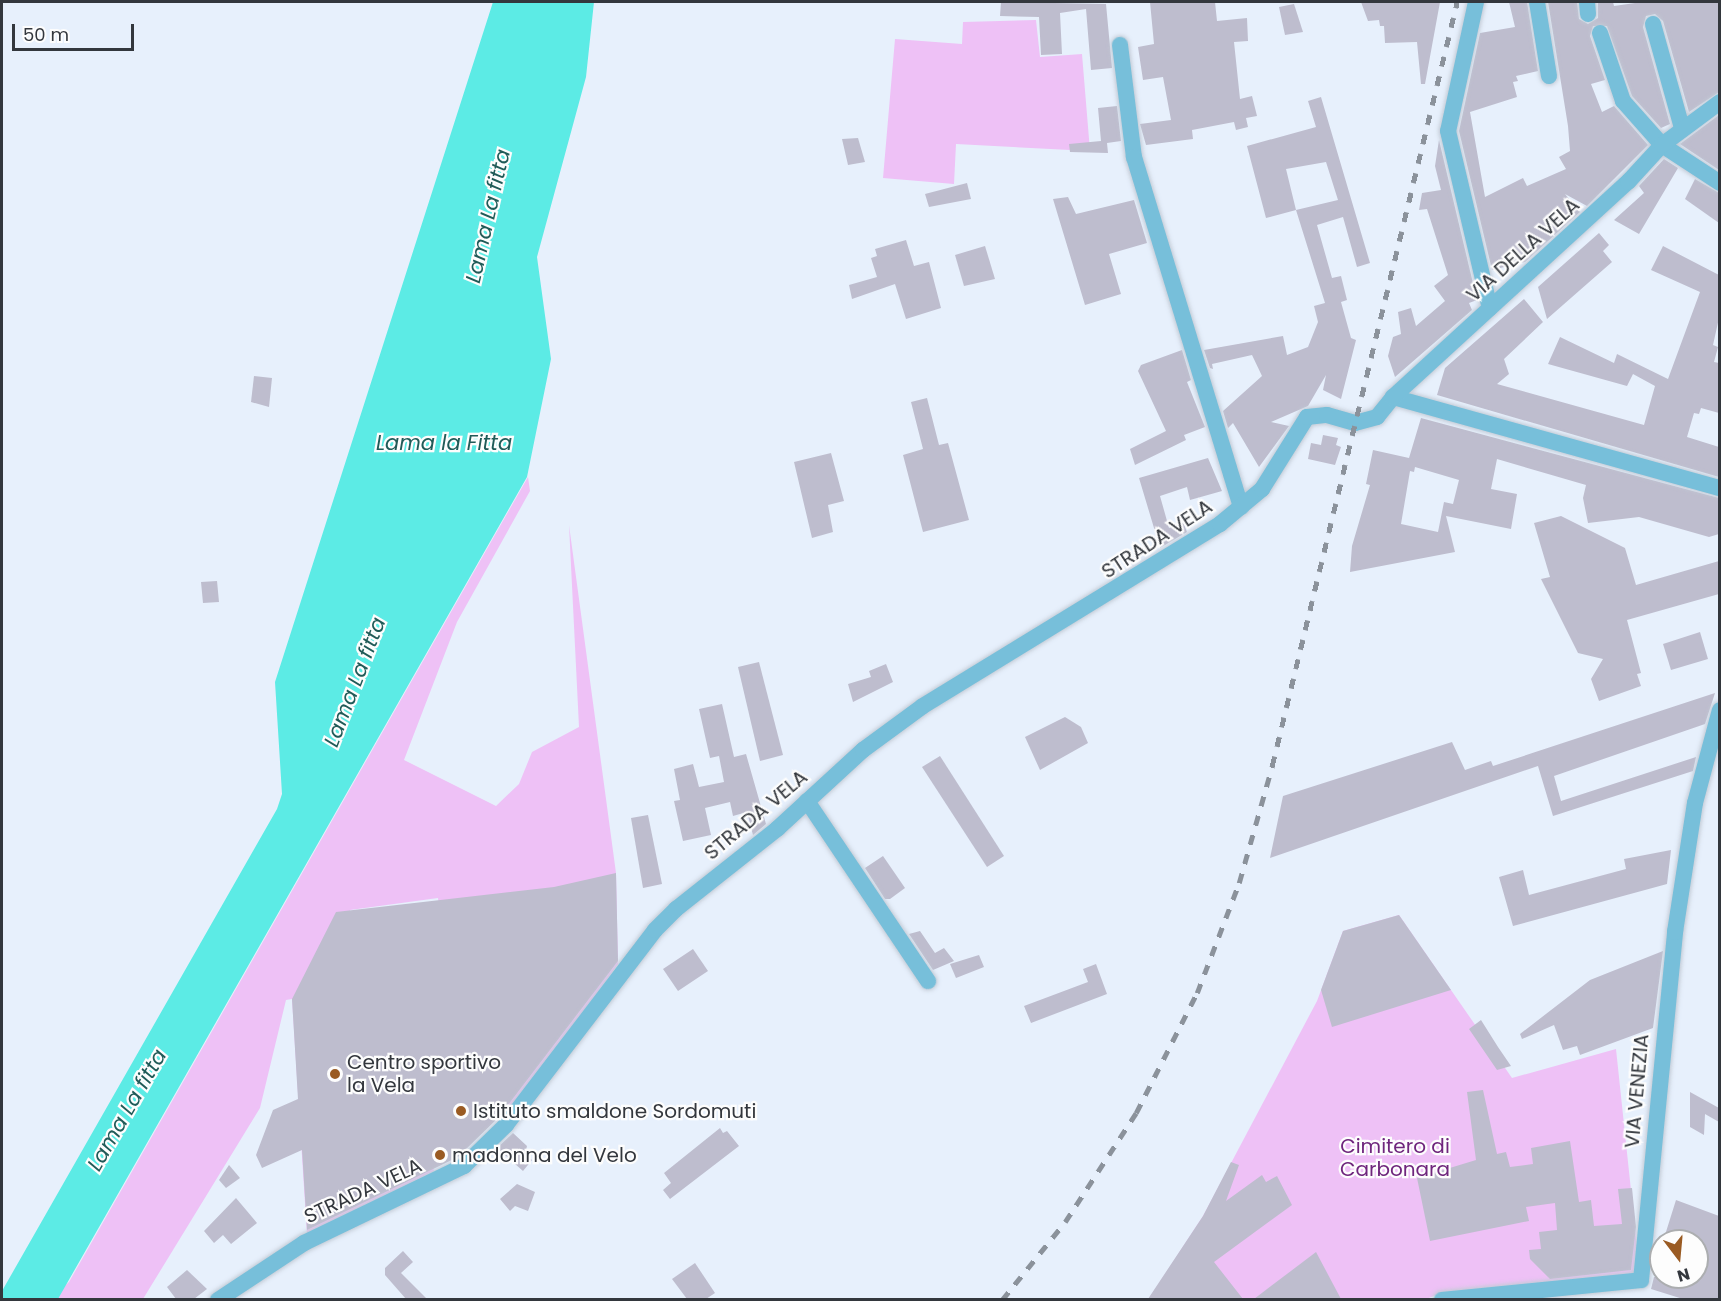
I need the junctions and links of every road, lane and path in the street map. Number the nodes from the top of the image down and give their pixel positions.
1 (1476, 2) edge
2 (1537, 2) edge
3 (1653, 24) dead end
4 (1600, 33) dead end
5 (1120, 45) dead end
6 (1549, 76) dead end
7 (1719, 102) edge
8 (1682, 128) junction
9 (1662, 145) junction
10 (1719, 183) edge
11 (1490, 308) junction
12 (1393, 397) junction
13 (1355, 423) joint
14 (1719, 488) edge
15 (1241, 507) junction
16 (1719, 710) edge
17 (807, 801) junction
18 (928, 981) dead end
19 (1516, 1296) edge
20 (219, 1299) edge
21 (1442, 1299) edge

1 - 11 street
2 - 6 street
3 - 8 street
4 - 9 street
5 - 15 street
7 - 8 street, VIA DELLA VELA
8 - 9 street, VIA DELLA VELA
9 - 10 street
9 - 11 street, VIA DELLA VELA
11 - 12 street, VIA DELLA VELA
12 - 13 street, VIA DELLA VELA
12 - 14 street
13 - 15 street, STRADA VELA
15 - 17 street, STRADA VELA
16 - 19 street, VIA VENEZIA
17 - 18 street
17 - 20 street, STRADA VELA
19 - 21 street, VIA VENEZIA

